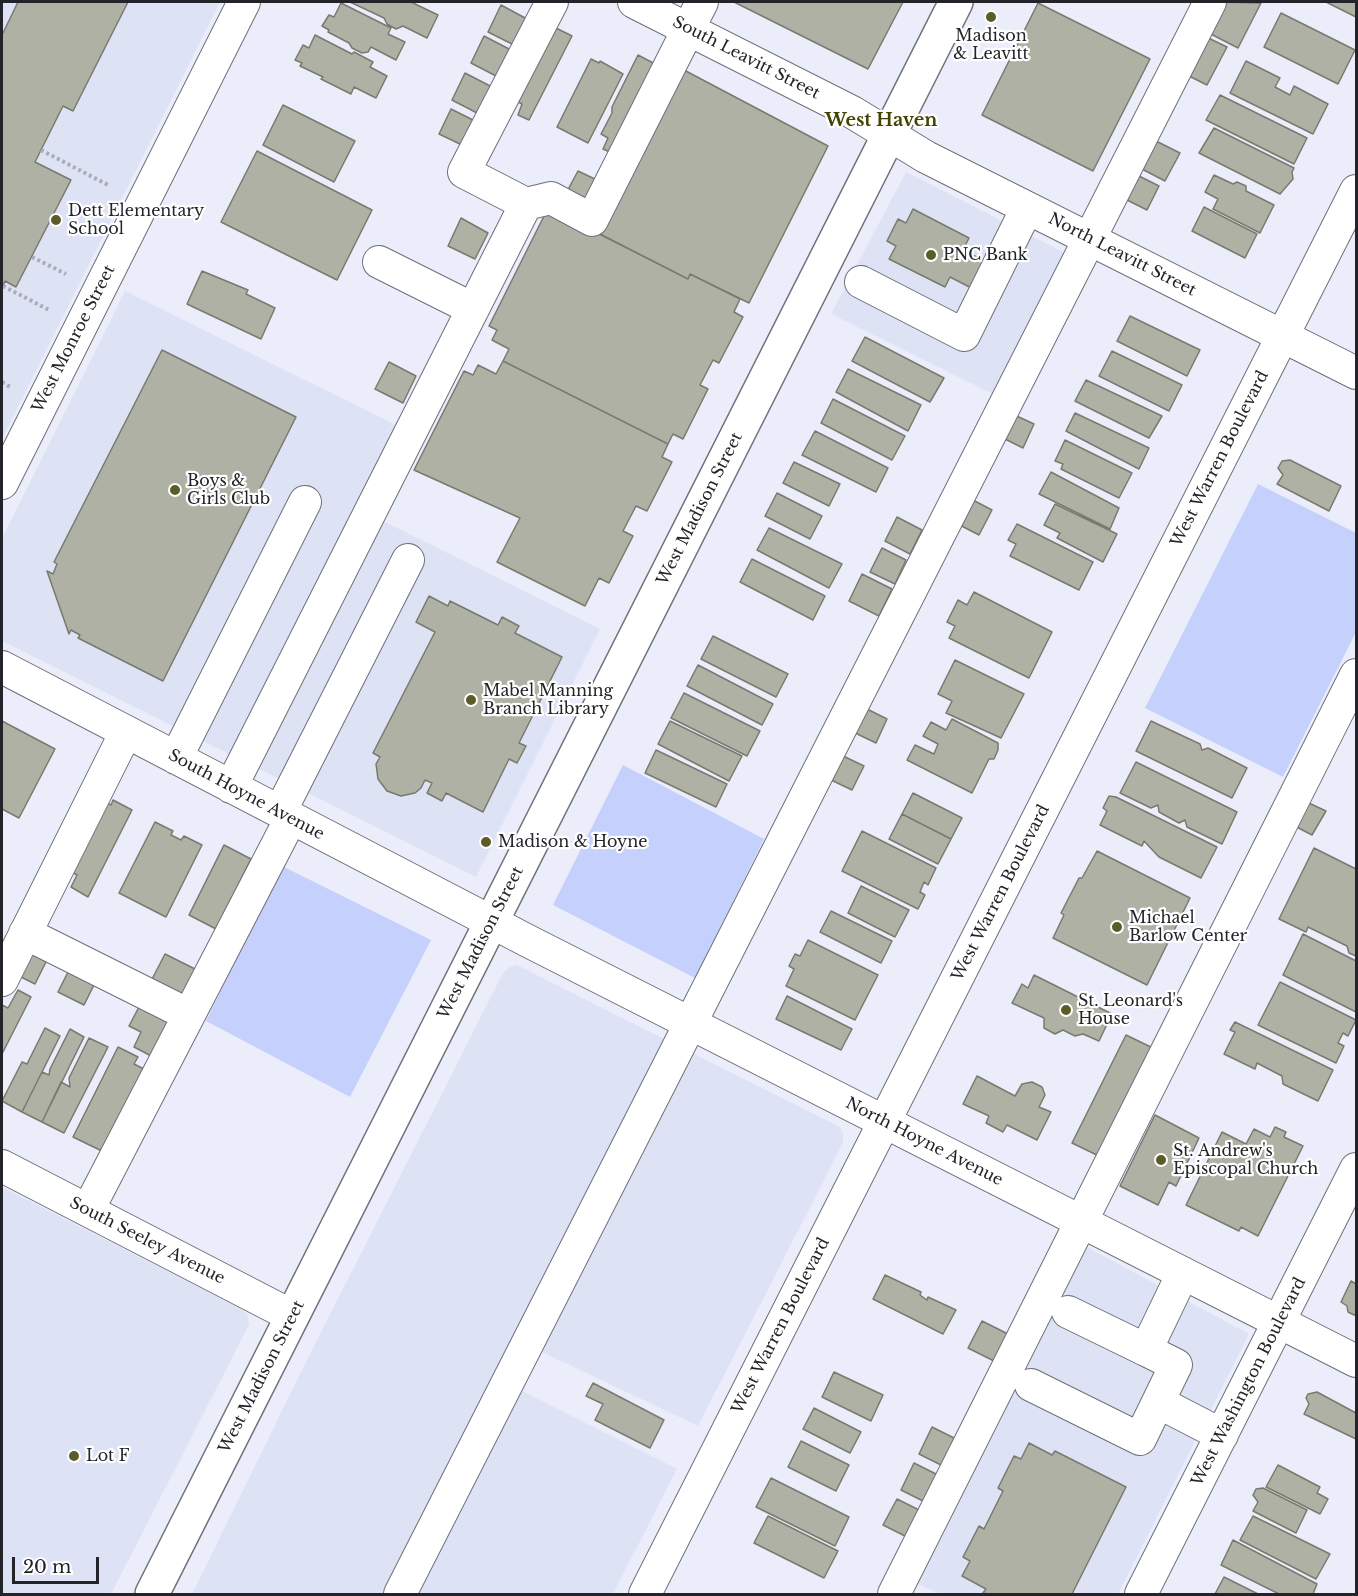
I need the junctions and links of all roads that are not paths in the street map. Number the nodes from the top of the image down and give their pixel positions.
1 (244, 2) edge
2 (552, 2) edge
3 (634, 2) edge
4 (702, 2) edge
5 (956, 2) edge
6 (1210, 2) edge
7 (688, 29) junction
8 (889, 134) junction
9 (1356, 191) edge
10 (526, 204) junction
11 (1027, 208) junction
12 (1089, 239) junction
13 (379, 262) dead end
14 (861, 282) dead end
15 (472, 309) junction
16 (1283, 336) junction
17 (1356, 373) edge
18 (2, 483) edge
19 (304, 502) dead end
20 (408, 560) dead end
21 (2, 667) edge
22 (1356, 675) edge
23 (126, 732) junction
24 (176, 758) junction
25 (231, 787) junction
26 (285, 815) junction
27 (492, 922) junction
28 (25, 933) junction
29 (2, 980) edge
30 (189, 1015) junction
31 (690, 1023) junction
32 (884, 1122) junction
33 (2, 1166) edge
34 (1356, 1169) edge
35 (88, 1210) junction
36 (1081, 1221) junction
37 (1183, 1273) junction
38 (1068, 1312) dead end
39 (292, 1316) junction
40 (1279, 1322) junction
41 (1146, 1350) junction
42 (1356, 1361) edge
43 (1032, 1385) dead end
44 (1158, 1402) junction
45 (1222, 1435) junction
46 (152, 1594) edge
47 (400, 1594) edge
48 (645, 1594) edge
49 (894, 1594) edge
50 (1141, 1594) edge

1 - 18 street, West Monroe Street
2 - 10 street
3 - 7 street, South Leavitt Street
4 - 7 street
5 - 8 main road, West Madison Street
6 - 12 street
7 - 8 street, South Leavitt Street
7 - 10 street
8 - 11 street, North Leavitt Street
8 - 27 main road, West Madison Street
9 - 16 street, West Warren Boulevard
10 - 15 street
11 - 12 street, North Leavitt Street
11 - 14 street
12 - 16 street, North Leavitt Street
12 - 31 street
13 - 15 street
15 - 25 street
16 - 17 street, North Leavitt Street
16 - 32 street, West Warren Boulevard
19 - 24 street
20 - 26 street
21 - 23 street, South Hoyne Avenue
22 - 36 street
23 - 24 street, South Hoyne Avenue
23 - 28 street
24 - 25 street, South Hoyne Avenue
25 - 26 street, South Hoyne Avenue
26 - 27 street, South Hoyne Avenue
26 - 30 street
27 - 31 street, North Hoyne Avenue
27 - 39 main road, West Madison Street
28 - 29 street
28 - 30 street
30 - 35 street
31 - 32 street, North Hoyne Avenue
31 - 47 street
32 - 36 street, North Hoyne Avenue
32 - 48 street, West Warren Boulevard
33 - 35 street, South Seeley Avenue
34 - 40 street, West Washington Boulevard
35 - 39 street, South Seeley Avenue
36 - 37 street, North Hoyne Avenue
36 - 49 street
37 - 40 street, North Hoyne Avenue
37 - 41 street
38 - 41 street
39 - 46 main road, West Madison Street
40 - 42 street, North Hoyne Avenue
40 - 45 street, West Washington Boulevard
41 - 44 street
43 - 44 street
44 - 45 street
45 - 50 street, West Washington Boulevard

